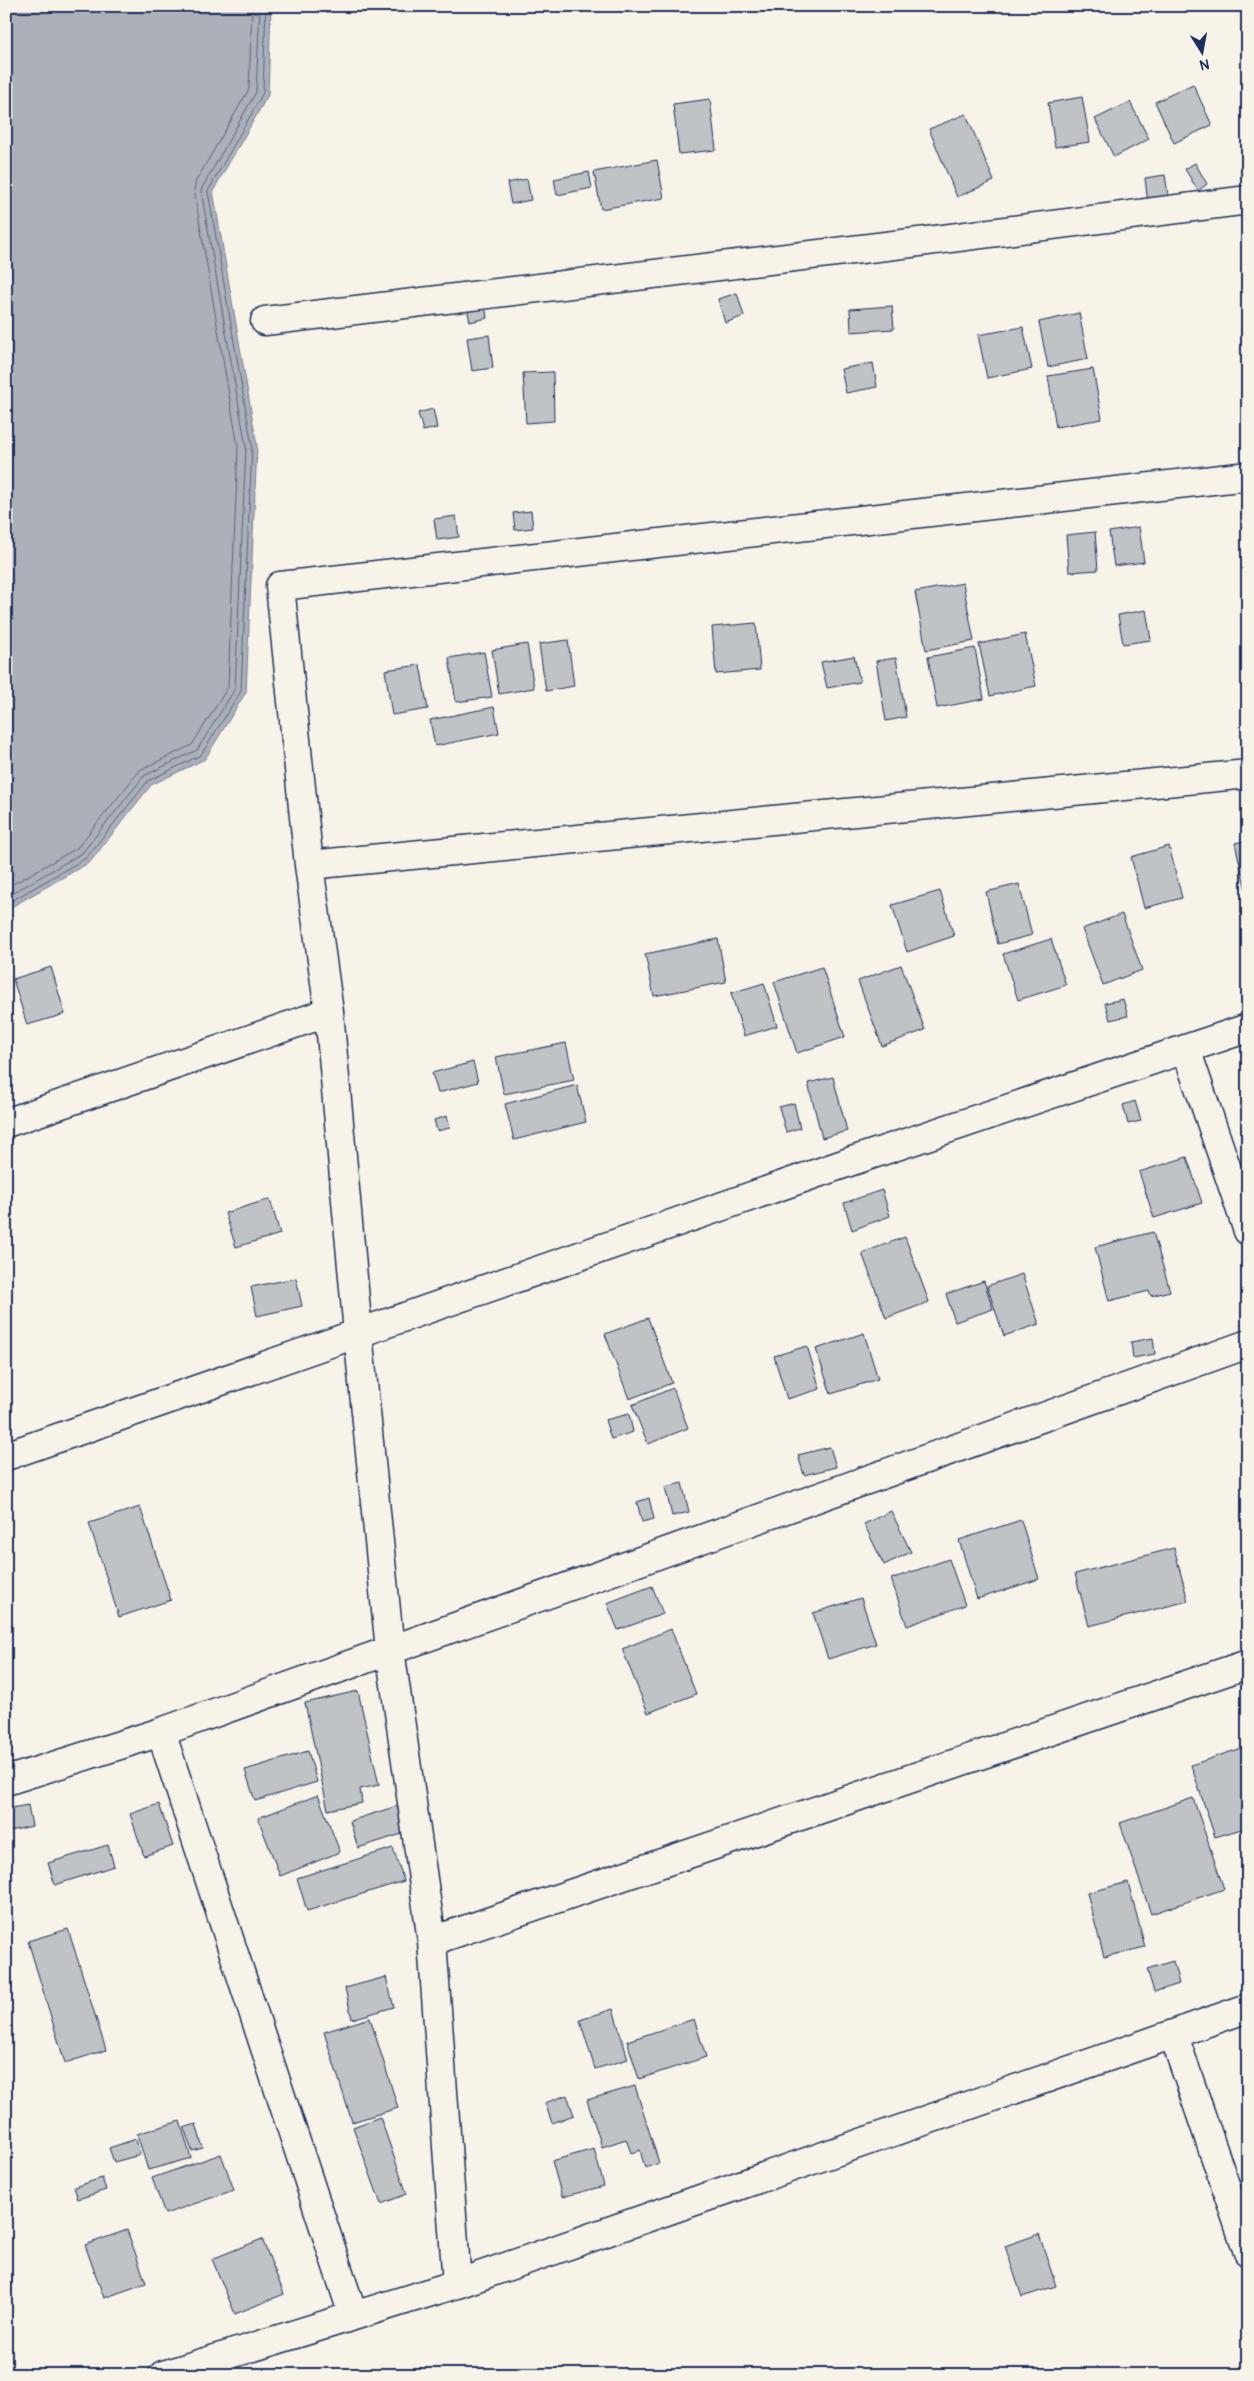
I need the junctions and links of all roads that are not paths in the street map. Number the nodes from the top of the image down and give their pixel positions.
1 (1248, 200) edge
2 (265, 320) dead end
3 (1248, 476) edge
4 (1248, 774) edge
5 (309, 865) junction
6 (329, 1012) junction
7 (1248, 1028) edge
8 (1186, 1049) junction
9 (6, 1123) edge
10 (1248, 1231) edge
11 (358, 1333) junction
12 (1248, 1344) edge
13 (6, 1456) edge
14 (390, 1650) junction
15 (1248, 1664) edge
16 (161, 1732) junction
17 (6, 1781) edge
18 (432, 1941) junction
19 (1248, 2008) edge
20 (1174, 2036) junction
21 (1248, 2252) edge
22 (457, 2284) junction
23 (353, 2315) junction
24 (163, 2375) edge

1 - 2 street
3 - 5 street
4 - 5 street
5 - 6 street
6 - 9 street
6 - 11 street
7 - 8 street
8 - 10 street
8 - 11 street
11 - 13 street
11 - 14 street
12 - 14 street
14 - 16 street
14 - 18 street
15 - 18 street
16 - 17 street
16 - 23 street
18 - 22 street
19 - 20 street
20 - 21 street
20 - 22 street
22 - 23 street
23 - 24 street

